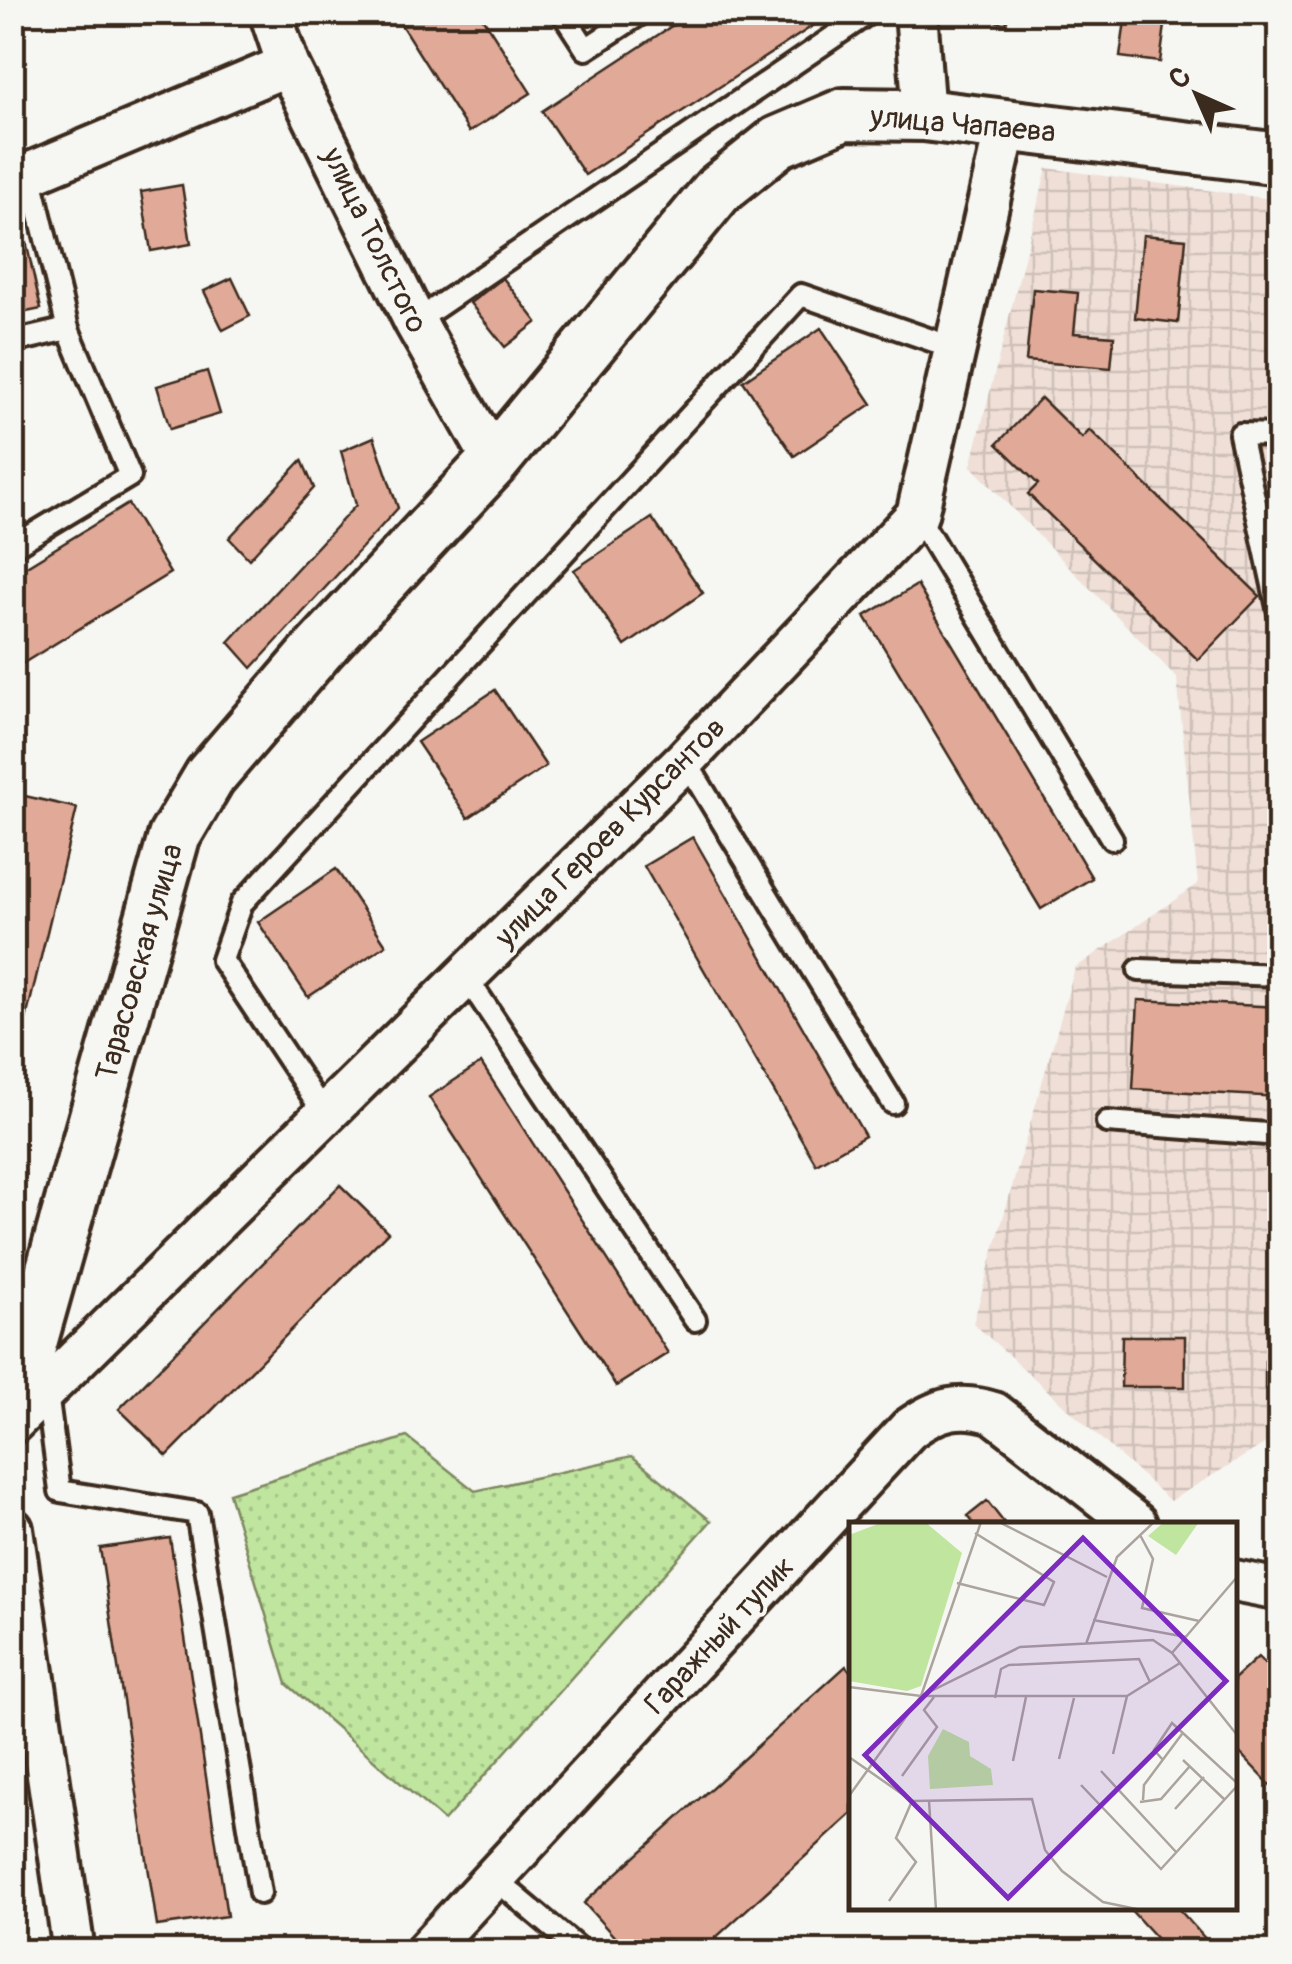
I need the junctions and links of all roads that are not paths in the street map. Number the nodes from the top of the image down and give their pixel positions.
1 (270, 12) edge
2 (562, 12) edge
3 (644, 12) edge
4 (870, 12) edge
5 (916, 12) edge
6 (288, 65) junction
7 (924, 115) junction
8 (1006, 126) junction
9 (1280, 159) edge
10 (21, 178) edge
11 (415, 322) junction
12 (68, 329) junction
13 (12, 342) edge
14 (954, 348) junction
15 (1280, 435) edge
16 (494, 461) junction
17 (917, 515) junction
18 (12, 547) edge
19 (1280, 617) edge
20 (685, 760) junction
21 (1112, 839) dead end
22 (1139, 970) dead end
23 (466, 975) junction
24 (1280, 975) edge
25 (893, 1102) dead end
26 (326, 1116) junction
27 (1107, 1122) dead end
28 (1280, 1135) edge
29 (695, 1320) dead end
30 (30, 1390) edge
31 (12, 1423) edge
32 (1133, 1522) edge
33 (12, 1530) edge
34 (1237, 1582) edge
35 (1280, 1590) edge
36 (494, 1879) junction
37 (260, 1893) dead end
38 (74, 1952) edge
39 (425, 1952) edge
40 (582, 1952) edge

1 - 6 street, улица Толстого
2 - 3 lane
4 - 11 lane
5 - 7 street
6 - 10 street
6 - 11 street, улица Толстого
7 - 8 street, улица Чапаева
7 - 16 street, улица Чапаева
8 - 9 street, улица Чапаева
8 - 14 street, улица Героев Курсантов
10 - 12 lane
11 - 16 street, улица Толстого
12 - 13 lane
12 - 18 lane
14 - 17 street, улица Героев Курсантов
14 - 26 lane
15 - 19 lane
16 - 30 street, Тарасовская улица
17 - 20 street, улица Героев Курсантов
17 - 21 lane
20 - 23 street, улица Героев Курсантов
20 - 25 lane
22 - 24 lane
23 - 26 street, улица Героев Курсантов
23 - 29 lane
26 - 30 street, улица Героев Курсантов
27 - 28 lane
30 - 31 street, улица Героев Курсантов
30 - 37 lane
32 - 36 street, Гаражный тупик
33 - 38 street
34 - 35 street
36 - 39 street, Гаражный тупик
36 - 40 lane

